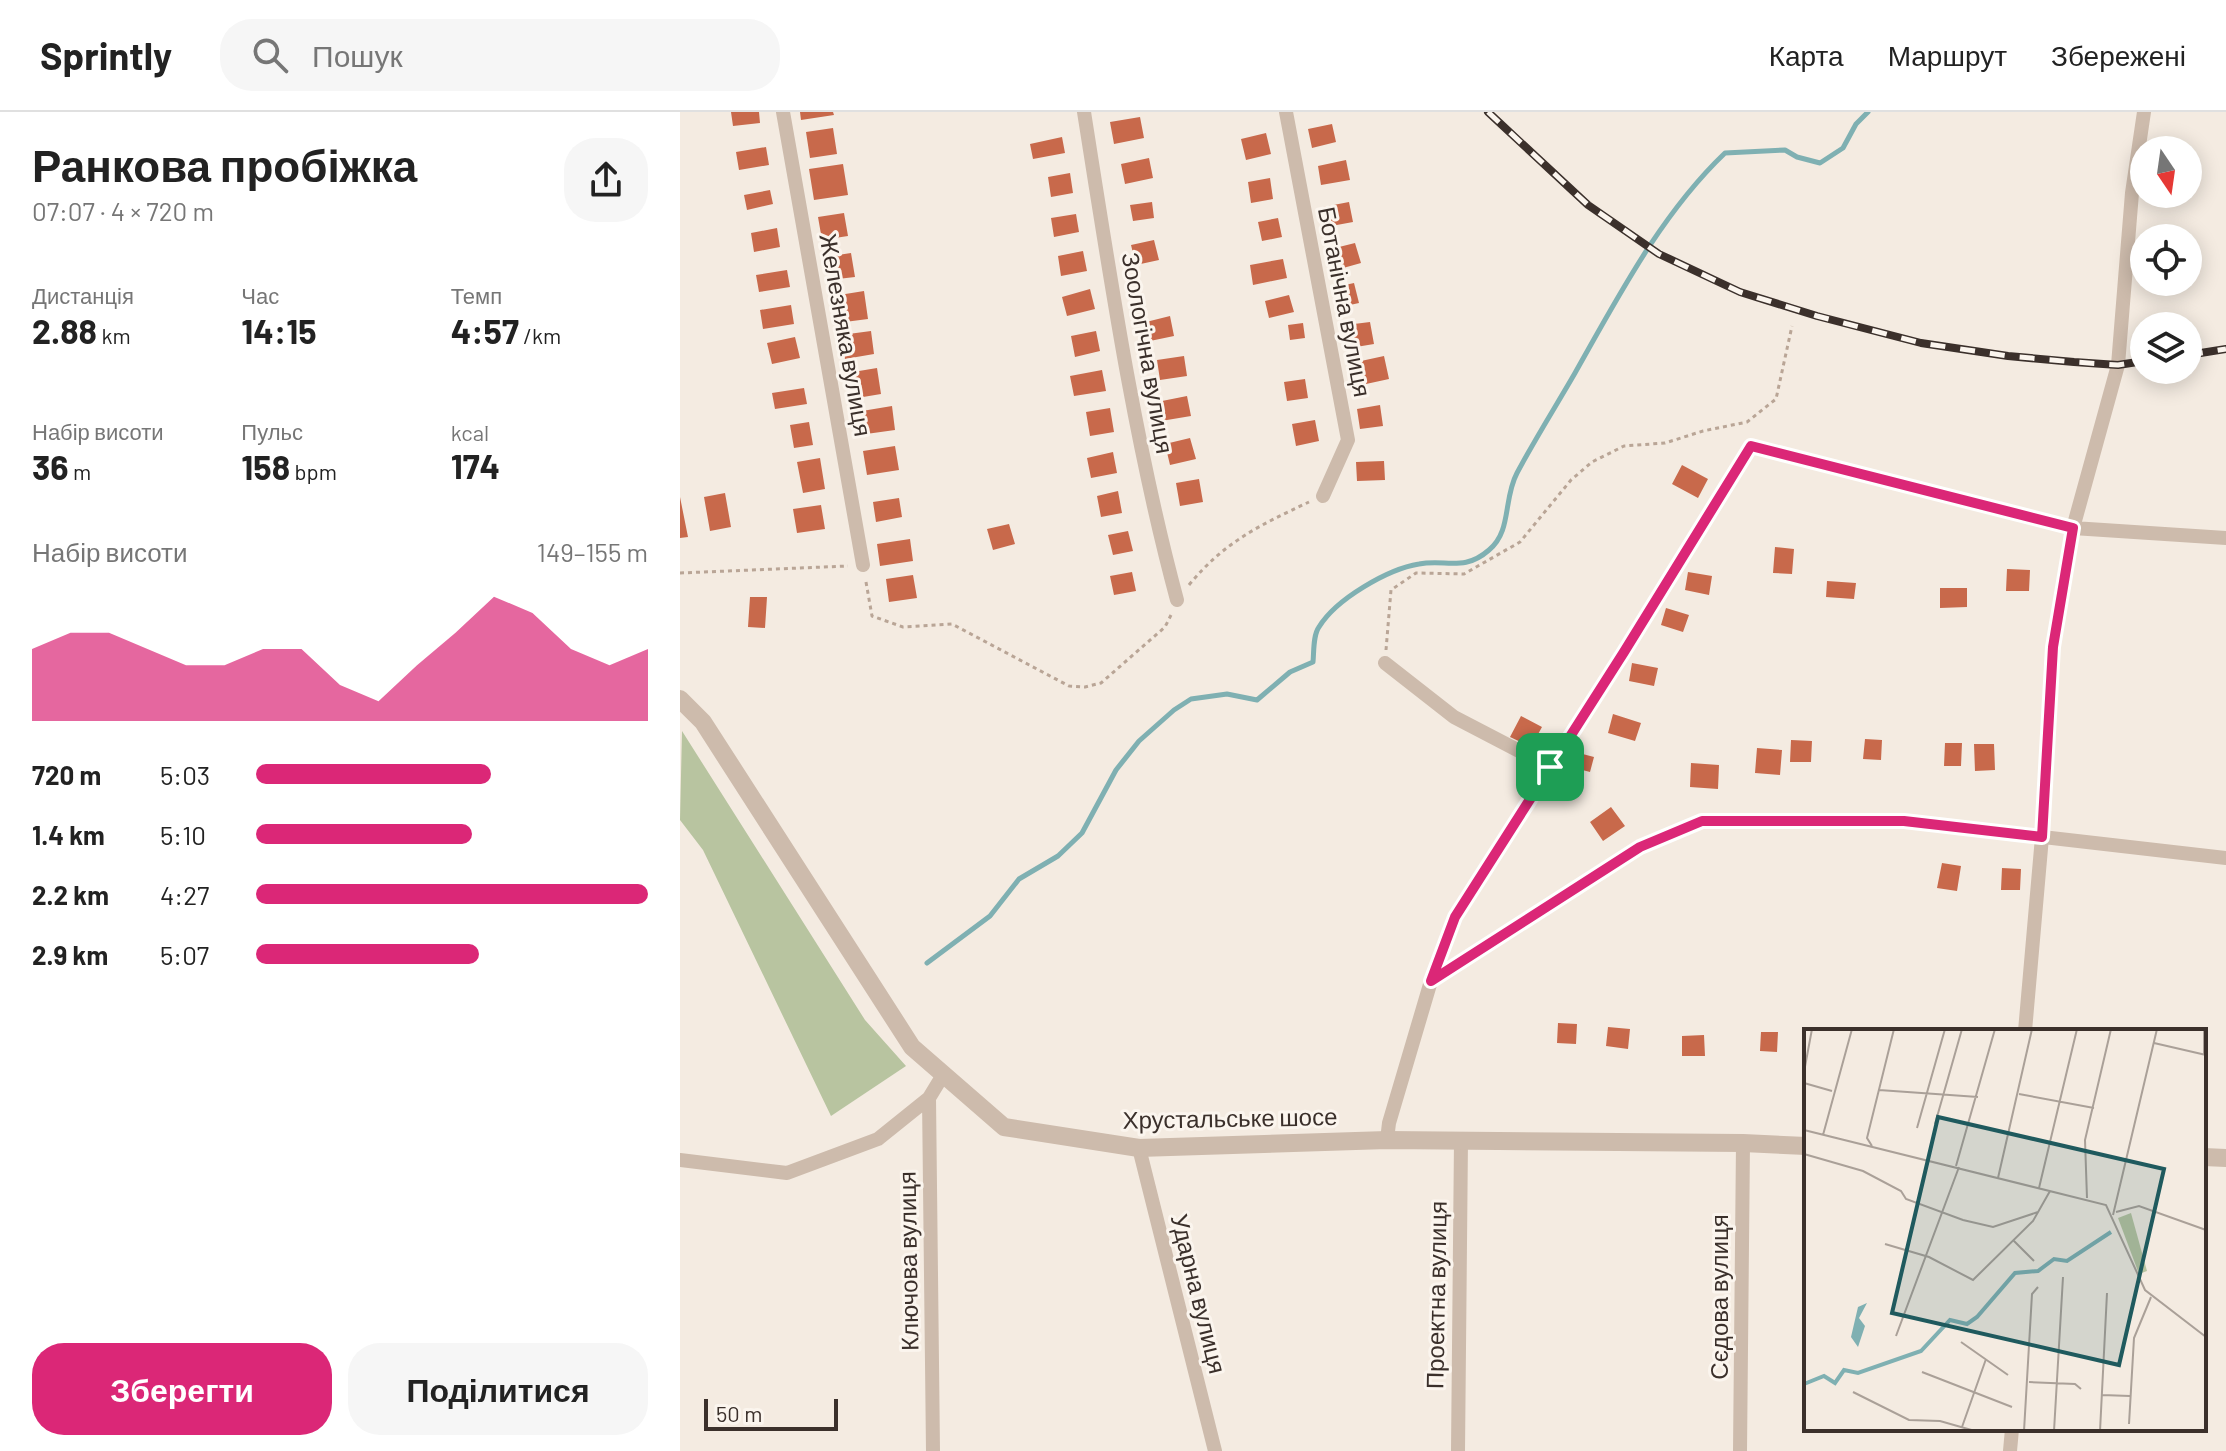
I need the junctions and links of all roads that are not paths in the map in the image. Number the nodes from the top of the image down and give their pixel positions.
1 (783, 112) edge
2 (1084, 112) edge
3 (1286, 112) edge
4 (2144, 112) edge
5 (1323, 496) road end
6 (2073, 528) junction
7 (2226, 538) edge
8 (863, 565) road end
9 (1177, 600) road end
10 (1385, 663) road end
11 (680, 699) edge
12 (1550, 767) junction
13 (2042, 837) junction
14 (2226, 858) edge
15 (1431, 981) junction
16 (2025, 1029) edge
17 (943, 1075) junction
18 (929, 1098) junction
19 (1387, 1140) junction
20 (1461, 1140) junction
21 (1743, 1143) junction
22 (1804, 1146) edge
23 (1139, 1148) junction
24 (2206, 1157) edge
25 (2226, 1158) edge
26 (680, 1160) edge
27 (2012, 1431) edge
28 (933, 1451) edge
29 (1215, 1451) edge
30 (1458, 1451) edge
31 (1740, 1451) edge
32 (2010, 1451) edge

1 - 8 street, Железняка вулиця
2 - 9 street, Зоологічна вулиця
3 - 5 street, Ботанічна вулиця
4 - 6 street
6 - 7 street
6 - 12 street
6 - 13 street
10 - 12 street
11 - 17 street, Хрустальське шосе
12 - 15 street
13 - 14 street
13 - 15 street
13 - 16 street
15 - 19 street
17 - 18 street
17 - 23 street, Хрустальське шосе
18 - 26 street
18 - 28 street, Ключова вулиця
19 - 20 street, Хрустальське шосе
19 - 23 street, Хрустальське шосе
20 - 21 street, Хрустальське шосе
20 - 30 street, Проектна вулиця
21 - 22 street, Хрустальське шосе
21 - 31 street, Сєдова вулиця
23 - 29 street, Ударна вулиця
24 - 25 street
27 - 32 street

